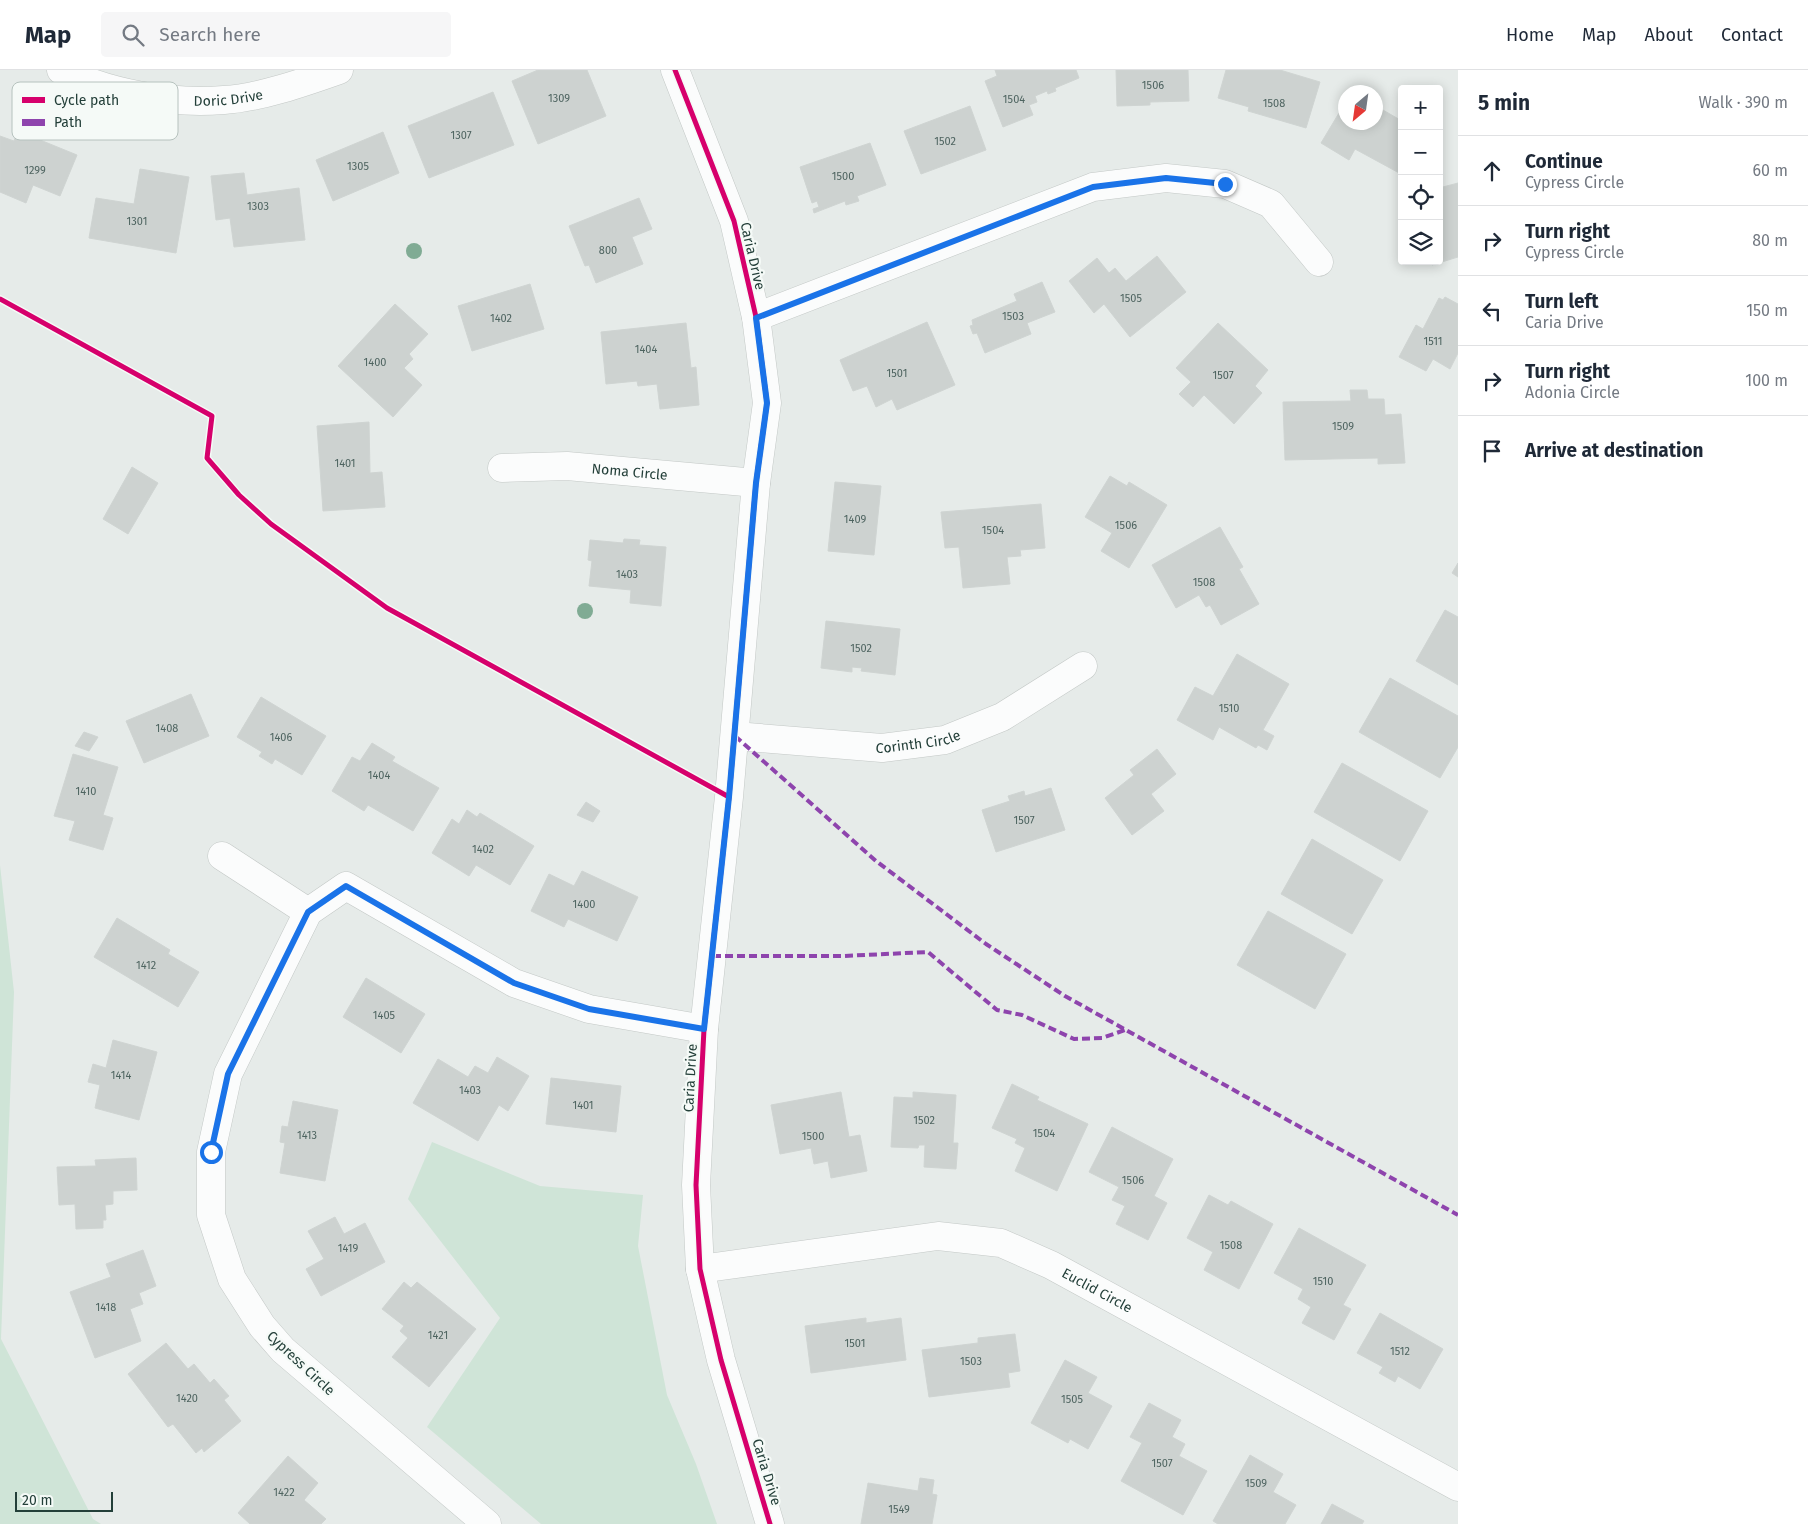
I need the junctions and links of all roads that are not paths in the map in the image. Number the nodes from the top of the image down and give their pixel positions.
1 (61, 70) edge
2 (338, 70) edge
3 (676, 70) edge
4 (86, 82) edge
5 (178, 99) edge
6 (1319, 262) dead end
7 (756, 318) junction
8 (502, 468) dead end
9 (756, 483) junction
10 (1083, 666) dead end
11 (735, 736) junction
12 (222, 856) dead end
13 (308, 912) junction
14 (704, 1029) junction
15 (700, 1269) junction
16 (1458, 1487) edge
17 (487, 1524) edge
18 (770, 1524) edge

1 - 4 street, Doric Drive
2 - 5 street, Doric Drive
3 - 7 street, Caria Drive
6 - 7 street
7 - 9 street, Caria Drive
8 - 9 street, Noma Circle
9 - 11 street, Caria Drive
10 - 11 street, Corinth Circle
11 - 14 street, Caria Drive
12 - 13 street
13 - 14 street, Cypress Circle
13 - 17 street, Cypress Circle
14 - 15 street, Caria Drive
15 - 16 street, Euclid Circle
15 - 18 street, Caria Drive

